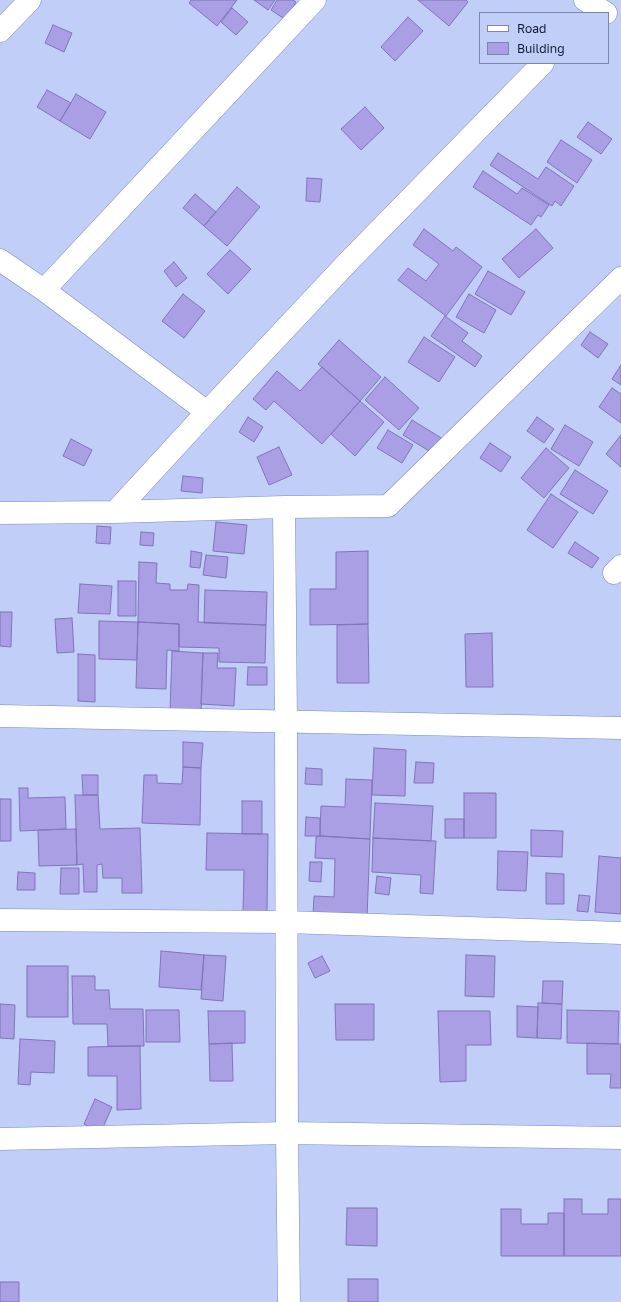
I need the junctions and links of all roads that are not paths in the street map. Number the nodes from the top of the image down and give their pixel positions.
1 (30, 0) edge
2 (315, 0) edge
3 (609, 15) edge
4 (621, 23) edge
5 (0, 32) edge
6 (542, 64) edge
7 (0, 260) edge
8 (621, 278) edge
9 (44, 290) junction
10 (207, 412) junction
11 (284, 507) junction
12 (115, 512) junction
13 (0, 513) edge
14 (0, 716) edge
15 (286, 721) junction
16 (621, 728) edge
17 (0, 920) edge
18 (286, 922) junction
19 (621, 933) edge
20 (287, 1133) junction
21 (621, 1138) edge
22 (0, 1139) edge
23 (289, 1302) edge

1 - 5 street
2 - 9 street
3 - 4 street
6 - 10 street
7 - 9 street
8 - 11 street
9 - 10 street
10 - 12 street
11 - 12 street
11 - 15 street
12 - 13 street
14 - 15 street
15 - 16 street
15 - 18 street
17 - 18 street
18 - 19 street
18 - 20 street
20 - 21 street
20 - 22 street
20 - 23 street

